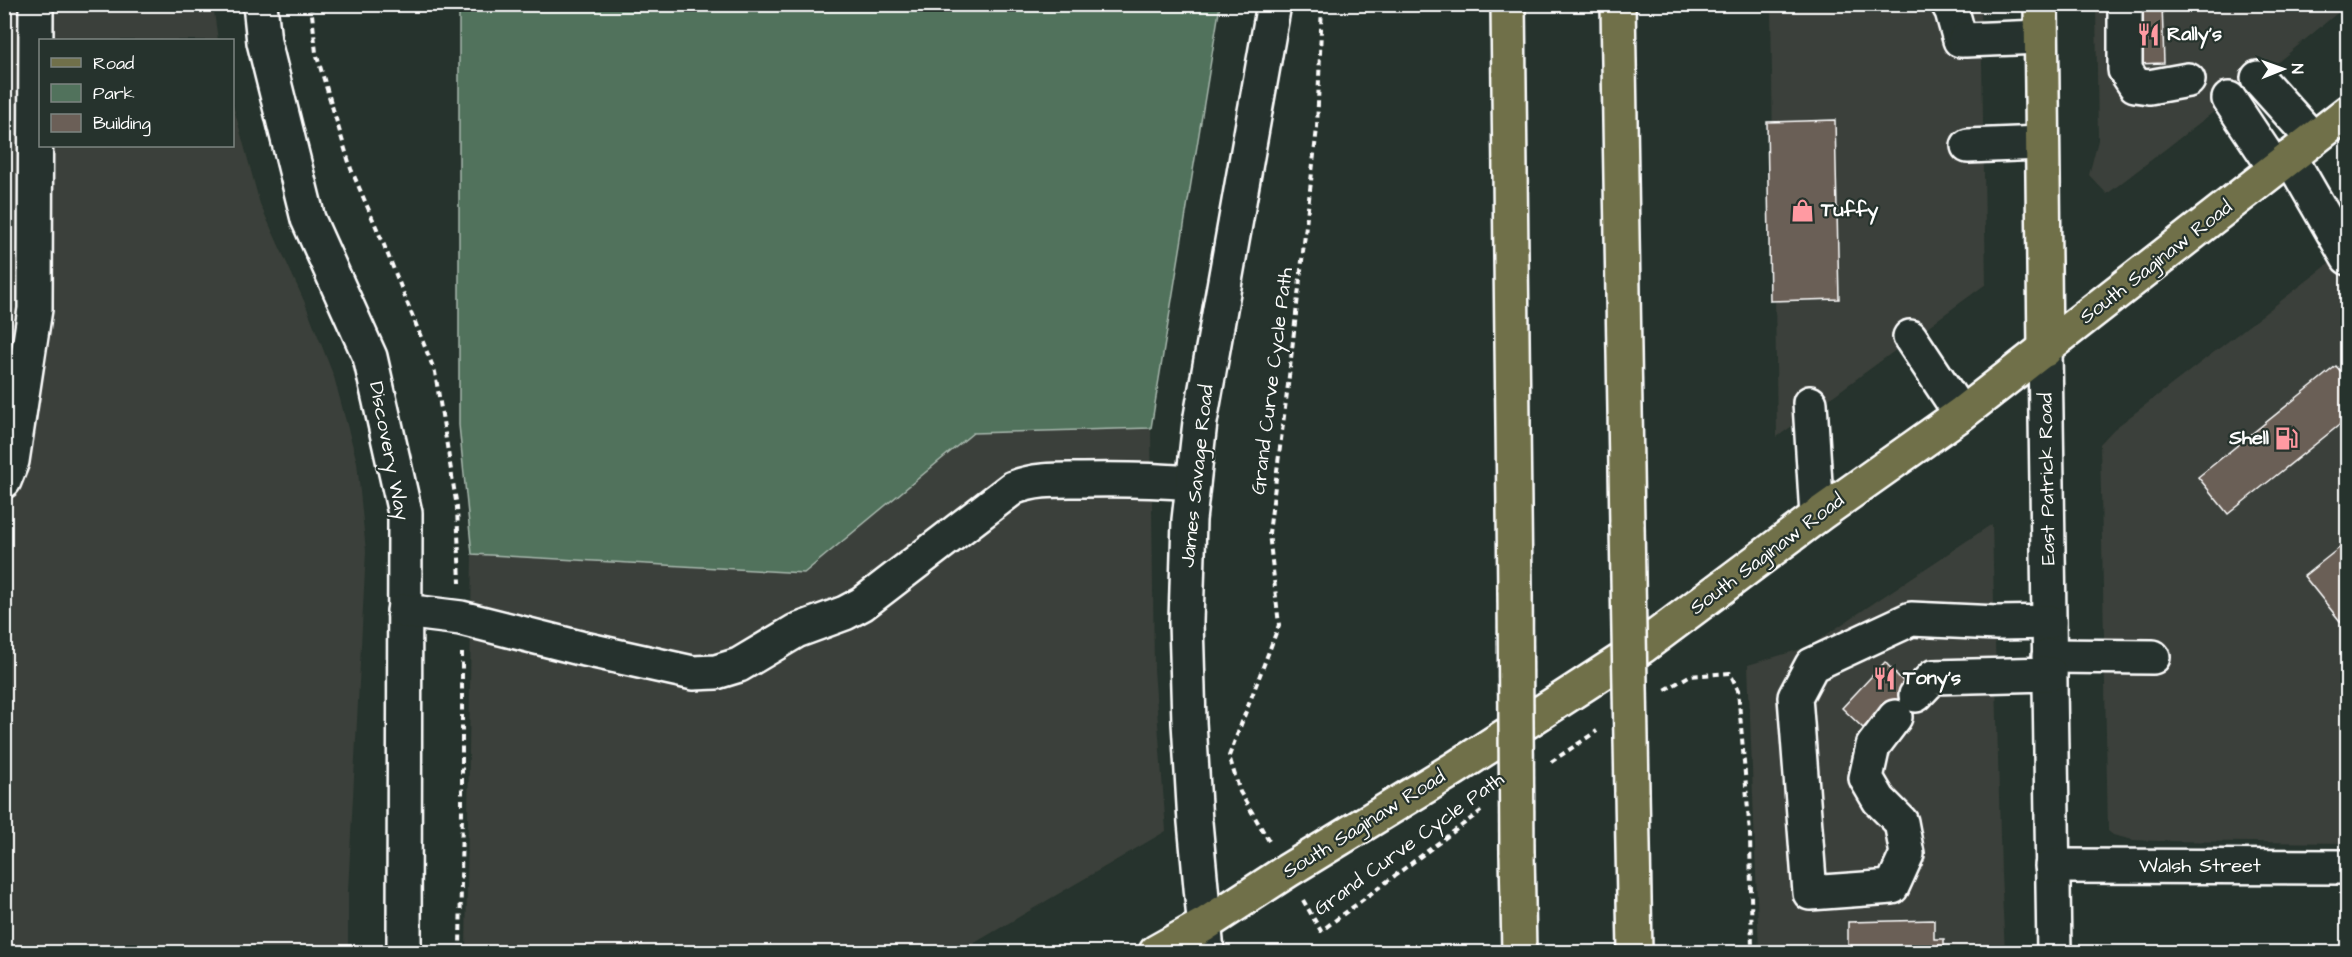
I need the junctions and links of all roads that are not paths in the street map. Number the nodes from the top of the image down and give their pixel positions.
1 (36, 4) edge
2 (260, 4) edge
3 (1274, 4) edge
4 (1508, 4) edge
5 (1618, 4) edge
6 (1948, 4) edge
7 (2041, 4) edge
8 (2111, 4) edge
9 (2125, 4) edge
10 (2041, 37) junction
11 (2258, 78) dead end
12 (2188, 80) dead end
13 (2135, 85) junction
14 (2229, 99) dead end
15 (2348, 112) edge
16 (2042, 143) junction
17 (1968, 146) dead end
18 (2293, 154) junction
19 (2348, 258) edge
20 (1910, 337) dead end
21 (2045, 350) junction
22 (1810, 403) dead end
23 (1961, 414) junction
24 (4, 481) edge
25 (1192, 483) junction
26 (1817, 516) junction
27 (404, 611) junction
28 (2049, 622) junction
29 (2153, 657) dead end
30 (2049, 665) junction
31 (2052, 866) junction
32 (2348, 867) edge
33 (1206, 939) edge
34 (404, 952) edge
35 (1156, 952) edge
36 (1519, 952) edge
37 (1635, 952) edge
38 (2054, 952) edge

1 - 24 street
2 - 27 street, Discovery Way
3 - 25 street, James Savage Road
4 - 36 main road, bridge
5 - 37 main road, bridge
6 - 10 street
7 - 10 main road, East Patrick Road
8 - 13 street
9 - 13 street
10 - 16 main road, East Patrick Road
11 - 18 street
12 - 13 street
14 - 18 street
15 - 18 main road, South Saginaw Road
16 - 17 street
16 - 21 main road, East Patrick Road
18 - 19 street
18 - 21 main road, South Saginaw Road
20 - 23 street
21 - 23 main road, South Saginaw Road
21 - 28 street, East Patrick Road
22 - 26 street
23 - 26 main road, South Saginaw Road
25 - 27 street
25 - 33 street, James Savage Road
26 - 33 main road, South Saginaw Road
27 - 34 street, Discovery Way
28 - 30 street, East Patrick Road
28 - 30 street
29 - 30 street
30 - 31 street, East Patrick Road
31 - 32 street, Walsh Street
31 - 38 street, East Patrick Road
33 - 35 main road, South Saginaw Road

